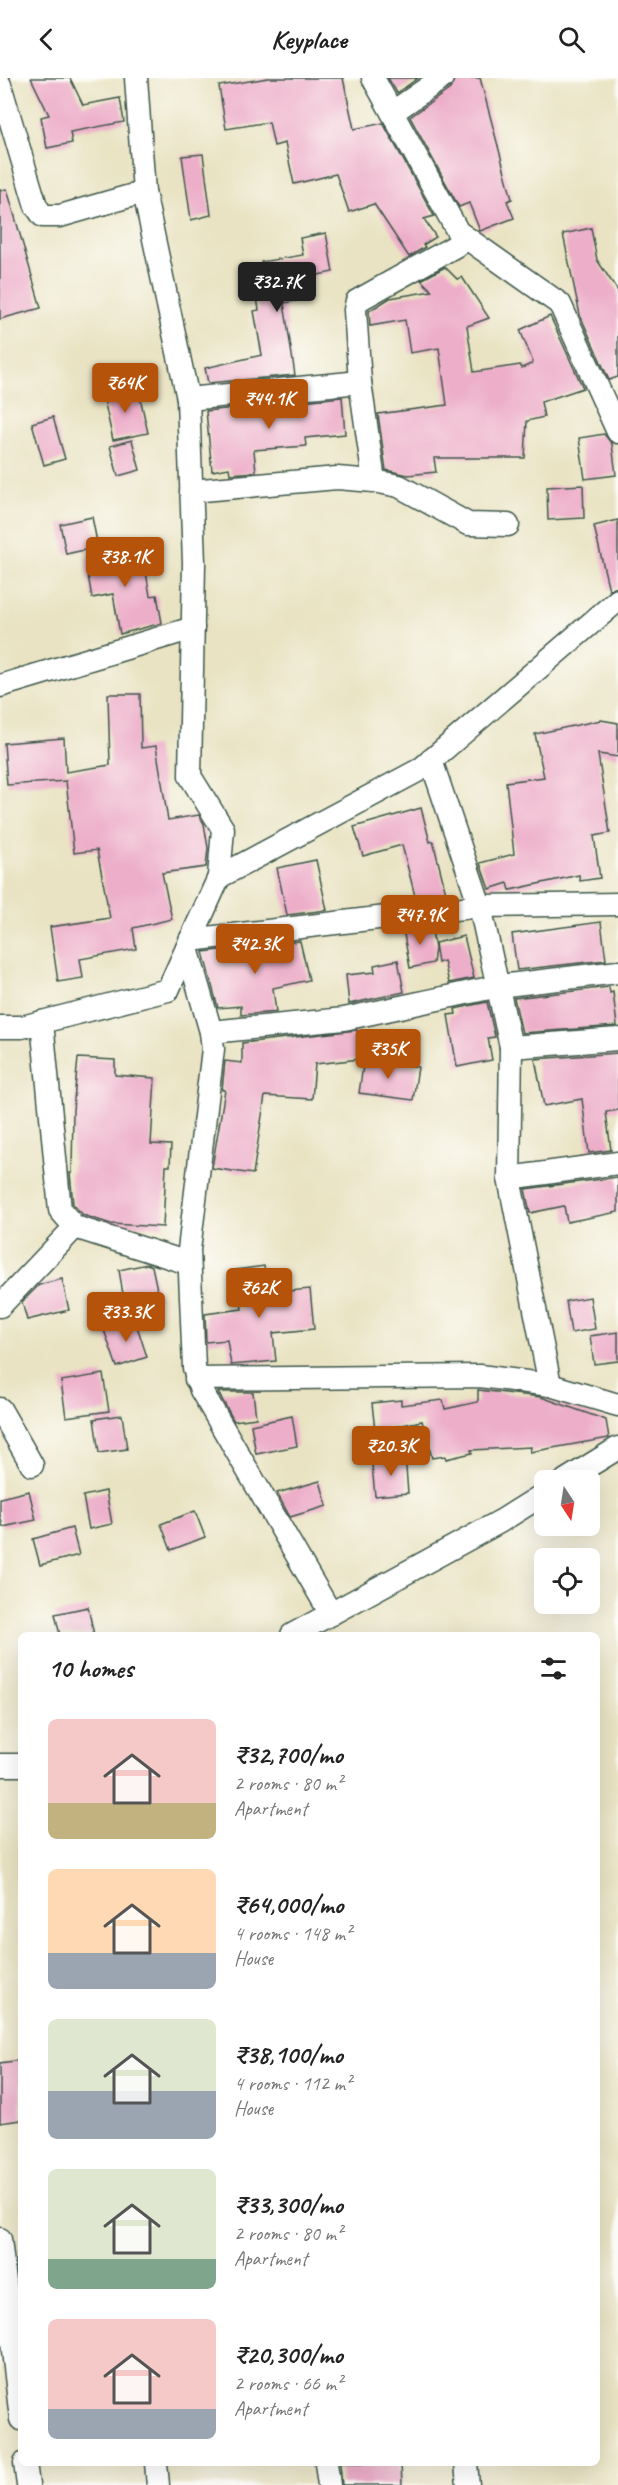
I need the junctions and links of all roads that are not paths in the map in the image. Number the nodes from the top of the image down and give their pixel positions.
1 (136, 78) edge
2 (373, 78) edge
3 (441, 78) edge
4 (0, 85) edge
5 (393, 112) junction
6 (144, 192) junction
7 (468, 239) junction
8 (360, 382) junction
9 (188, 399) junction
10 (618, 432) edge
11 (374, 481) junction
12 (191, 491) junction
13 (508, 525) dead end
14 (618, 600) edge
15 (193, 628) junction
16 (0, 686) edge
17 (431, 760) junction
18 (219, 877) junction
19 (618, 904) edge
20 (480, 906) junction
21 (189, 944) junction
22 (618, 972) edge
23 (499, 986) junction
24 (42, 1022) junction
25 (0, 1027) edge
26 (211, 1032) junction
27 (618, 1039) edge
28 (512, 1047) junction
29 (618, 1163) edge
30 (509, 1178) junction
31 (75, 1227) junction
32 (188, 1263) junction
33 (0, 1306) edge
34 (196, 1379) junction
35 (550, 1386) junction
36 (618, 1405) edge
37 (0, 1409) edge
38 (618, 1448) edge
39 (32, 1465) dead end
40 (582, 1470) edge
41 (534, 1500) edge
42 (330, 1614) junction
43 (297, 1632) edge
44 (0, 1765) edge
45 (18, 1765) edge
46 (0, 2239) edge
47 (10, 2311) edge
48 (18, 2390) edge
49 (26, 2466) edge
50 (156, 2466) edge
51 (326, 2466) edge
52 (466, 2466) edge
53 (28, 2485) edge
54 (158, 2485) edge
55 (329, 2485) edge
56 (468, 2485) edge

1 - 6 street
2 - 5 street
3 - 5 street
4 - 6 street
5 - 7 street
6 - 9 street
7 - 8 street
7 - 10 street
8 - 9 street
8 - 11 street
9 - 12 street
11 - 12 street
11 - 13 street
12 - 15 street
14 - 17 street
15 - 16 street
15 - 18 street
17 - 18 street
17 - 20 street
18 - 21 street
19 - 20 street
20 - 21 street
20 - 23 street
21 - 24 street
21 - 26 street
22 - 23 street
23 - 26 street
23 - 28 street
24 - 25 street
24 - 31 street
26 - 32 street
27 - 28 street
28 - 30 street
29 - 30 street
30 - 35 street
31 - 32 street
31 - 33 street
32 - 34 street
34 - 35 street
34 - 42 street
35 - 36 street
37 - 39 street
38 - 40 street
41 - 42 street
42 - 43 street
44 - 45 street
46 - 47 street
47 - 48 street
49 - 53 street
50 - 54 street
51 - 55 street
52 - 56 street

